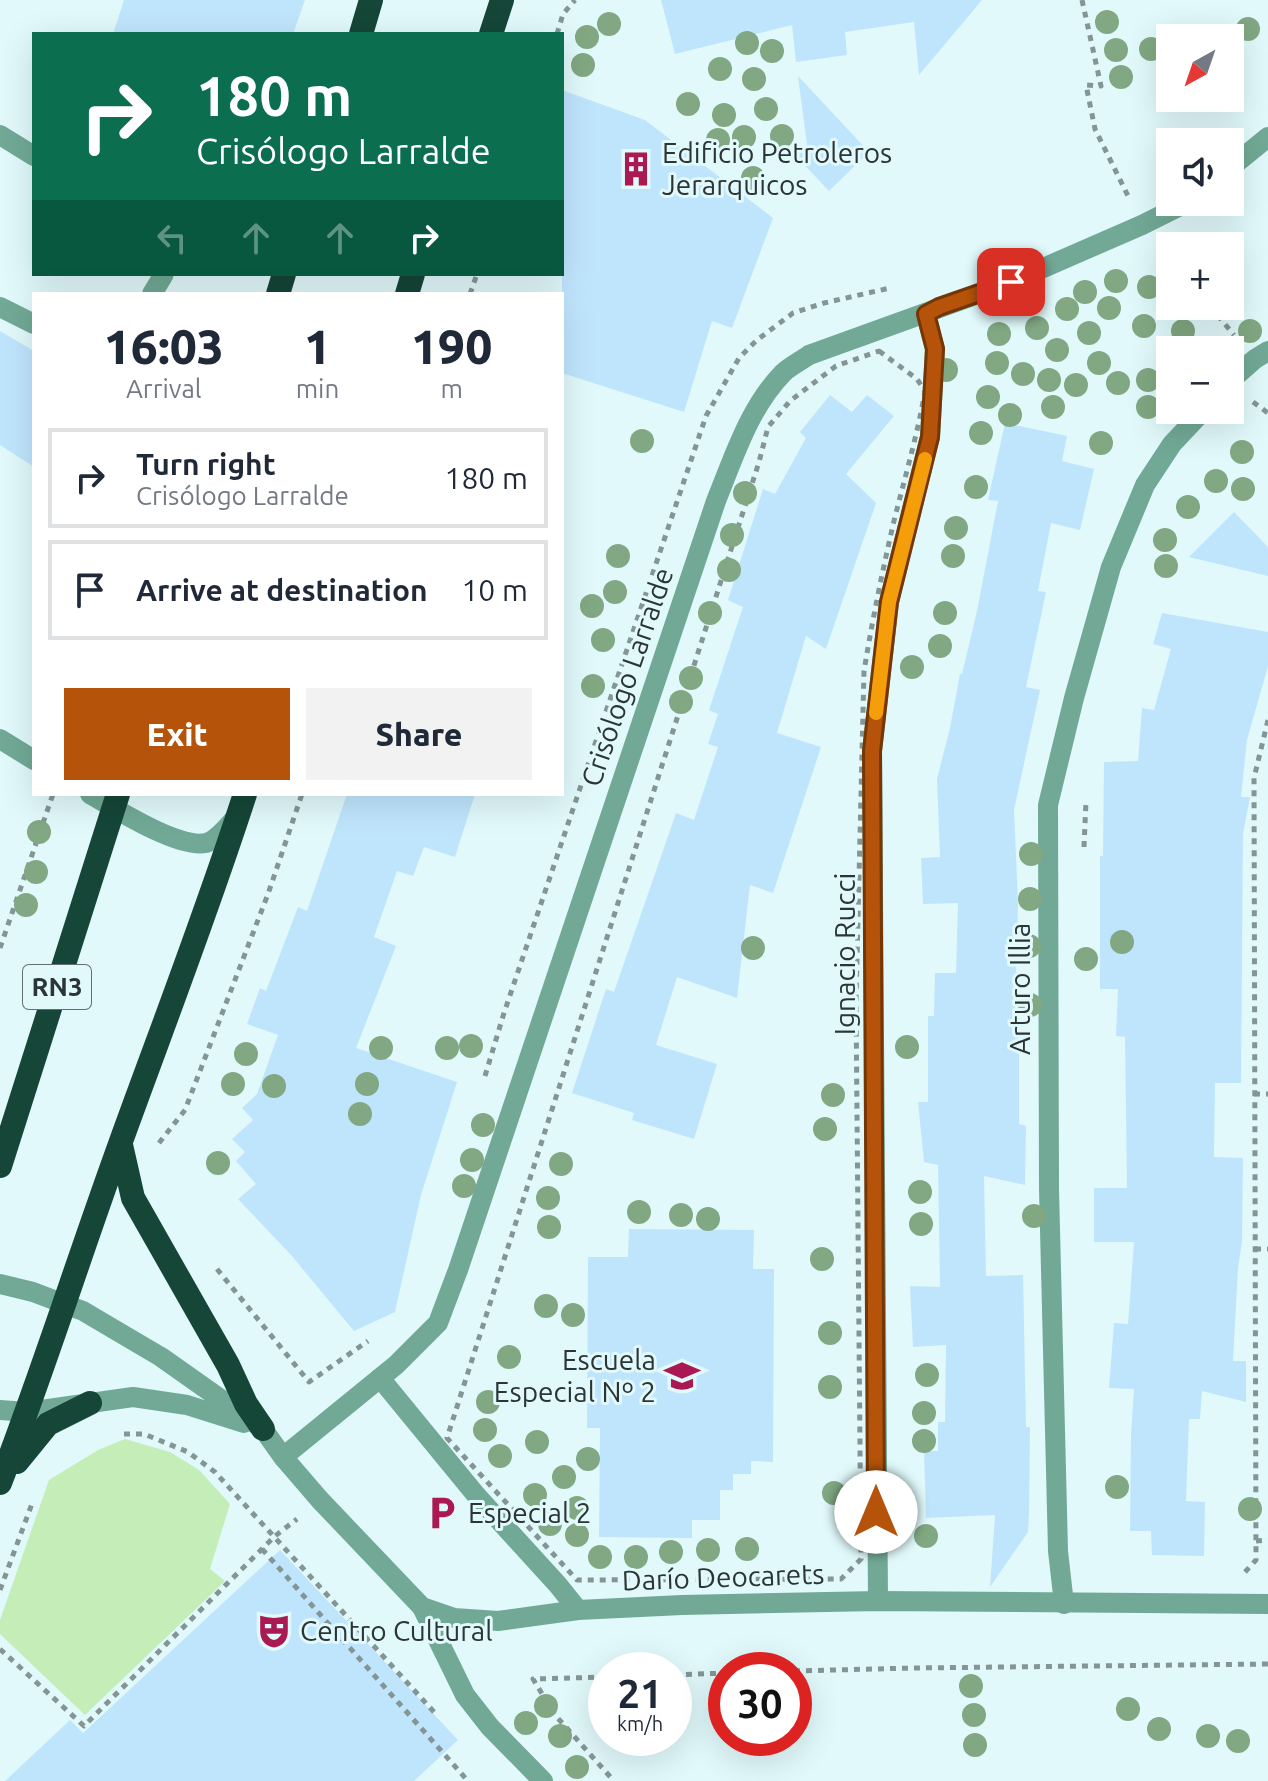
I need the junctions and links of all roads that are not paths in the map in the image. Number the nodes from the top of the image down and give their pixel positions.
1 (371, 0) edge
2 (502, 0) edge
3 (362, 32) edge
4 (492, 32) edge
5 (0, 135) edge
6 (1268, 137) edge
7 (32, 155) edge
8 (1244, 157) edge
9 (1160, 216) edge
10 (0, 307) edge
11 (926, 314) junction
12 (32, 323) edge
13 (1268, 351) edge
14 (1244, 369) edge
15 (1191, 424) edge
16 (0, 739) edge
17 (32, 759) edge
18 (116, 801) edge
19 (242, 804) edge
20 (121, 1143) junction
21 (0, 1166) edge
22 (0, 1284) edge
23 (63, 1304) junction
24 (380, 1378) junction
25 (90, 1403) junction
26 (0, 1410) edge
27 (27, 1412) junction
28 (263, 1429) junction
29 (283, 1457) junction
30 (0, 1483) edge
31 (0, 1492) edge
32 (878, 1601) junction
33 (1064, 1604) junction
34 (1268, 1604) edge
35 (422, 1607) junction
36 (578, 1610) junction
37 (543, 1781) edge

1 - 3 highway
2 - 4 highway
5 - 7 street
6 - 8 street
9 - 11 street, Crisólogo Larralde
10 - 12 street
11 - 24 street, Crisólogo Larralde
11 - 32 street, Ignacio Rucci
13 - 14 street
15 - 33 street, Arturo Illia
16 - 17 street
18 - 19 street
18 - 21 highway, RN3
19 - 20 highway
20 - 23 highway
20 - 28 highway
22 - 23 street, Darío Deocarets
23 - 27 highway
23 - 28 street, Darío Deocarets
24 - 29 street, Crisólogo Larralde
24 - 36 street
25 - 27 street
25 - 28 street
25 - 31 highway
26 - 27 street
27 - 30 highway
28 - 29 street, Darío Deocarets
29 - 35 street, Darío Deocarets
32 - 33 street, Darío Deocarets
32 - 36 street, Darío Deocarets
33 - 34 street, Darío Deocarets
35 - 36 street, Darío Deocarets
35 - 37 street

